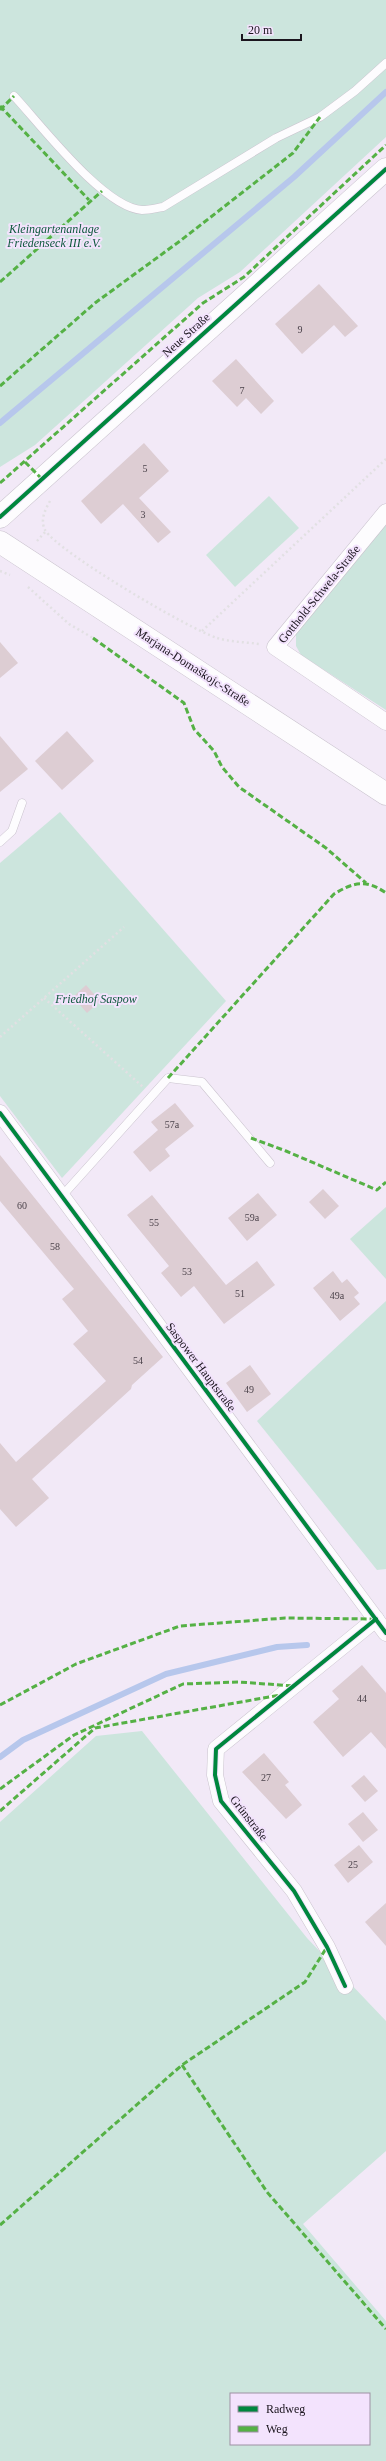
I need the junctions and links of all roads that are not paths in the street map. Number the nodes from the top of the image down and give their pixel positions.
1 (386, 63) edge
2 (14, 96) dead end
3 (386, 169) edge
4 (386, 512) edge
5 (0, 517) edge
6 (0, 542) edge
7 (386, 722) edge
8 (386, 794) edge
9 (22, 803) dead end
10 (0, 842) edge
11 (0, 1113) edge
12 (270, 1163) dead end
13 (62, 1196) junction
14 (376, 1619) junction
15 (386, 1633) edge
16 (345, 1986) dead end

1 - 2 lane
3 - 5 street, Neue Straße
4 - 7 street, Gotthold-Schwela-Straße
6 - 8 street, Marjana-Domaškojc-Straße
9 - 10 lane
11 - 13 street, Saspower Hauptstraße
12 - 13 lane
13 - 14 street, Saspower Hauptstraße
14 - 15 street, Saspower Hauptstraße
14 - 16 street, Grünstraße

